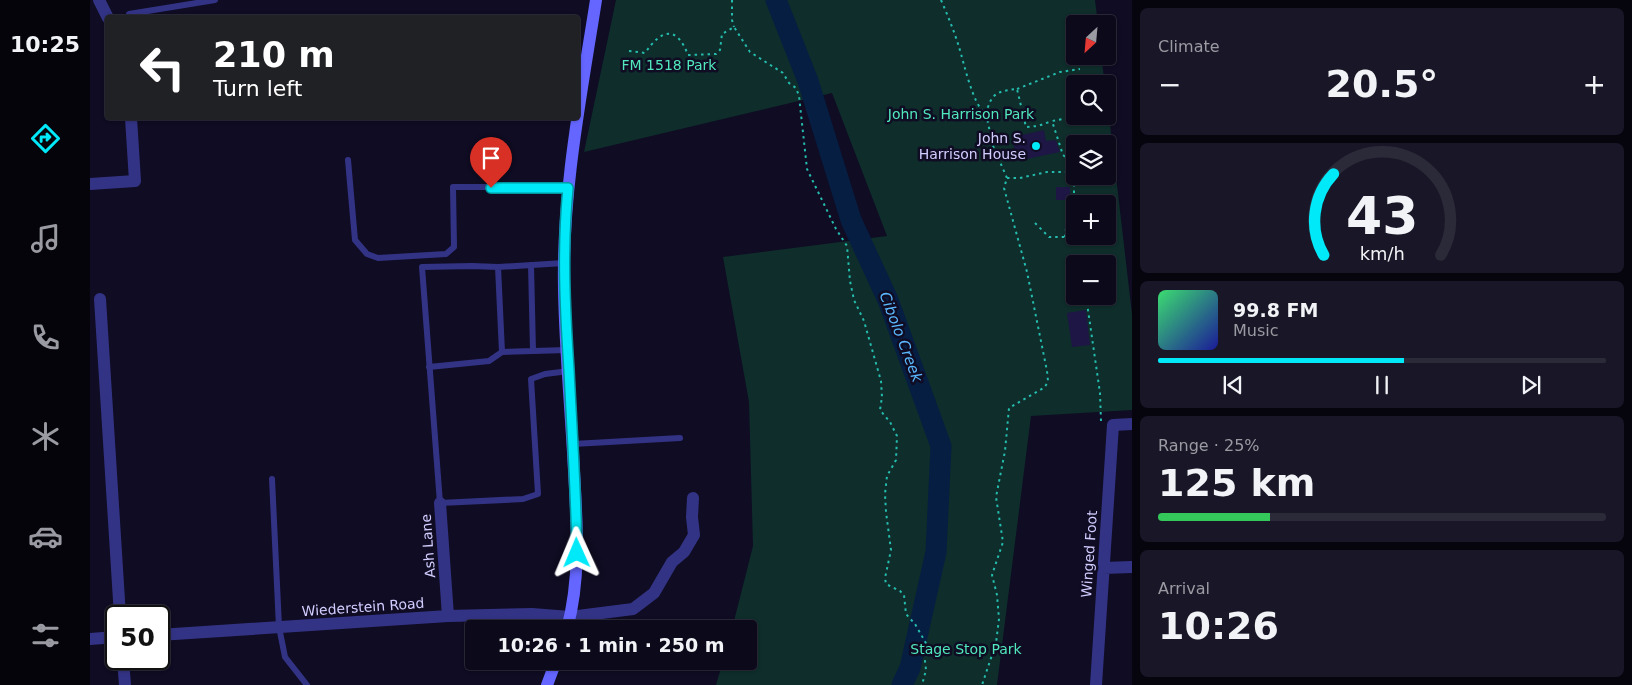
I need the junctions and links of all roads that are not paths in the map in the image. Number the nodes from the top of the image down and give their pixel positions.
1 (99, 0) edge
2 (215, 0) edge
3 (596, 0) edge
4 (129, 14) dead end
5 (106, 15) edge
6 (580, 90) edge
7 (132, 120) edge
8 (576, 120) edge
9 (348, 160) dead end
10 (90, 184) edge
11 (568, 188) junction
12 (564, 263) junction
13 (531, 265) junction
14 (498, 267) junction
15 (100, 299) dead end
16 (568, 350) junction
17 (502, 352) junction
18 (533, 352) junction
19 (429, 367) junction
20 (569, 371) junction
21 (1132, 424) edge
22 (680, 438) dead end
23 (573, 444) junction
24 (272, 479) dead end
25 (693, 498) dead end
26 (440, 503) junction
27 (1132, 567) edge
28 (1103, 568) junction
29 (119, 605) edge
30 (448, 616) junction
31 (556, 620) edge
32 (568, 620) edge
33 (582, 620) edge
34 (279, 627) junction
35 (170, 634) edge
36 (105, 638) edge
37 (90, 639) edge
38 (123, 670) edge
39 (553, 670) edge
40 (124, 685) edge
41 (306, 685) edge
42 (547, 685) edge
43 (1096, 685) edge

1 - 5 street
2 - 4 lane
3 - 6 main road
7 - 10 street
8 - 11 main road
9 - 11 lane
11 - 12 main road
12 - 13 lane
12 - 16 main road
13 - 14 lane
13 - 18 lane
14 - 17 lane
14 - 19 lane
15 - 29 street
16 - 18 lane
16 - 20 main road
17 - 18 lane
17 - 19 lane
19 - 26 lane
20 - 23 main road
20 - 26 lane
21 - 28 street, Winged Foot
22 - 23 lane
23 - 32 main road
24 - 34 lane
25 - 33 street, Wiederstein Road
26 - 30 street, Ash Lane
27 - 28 street
28 - 43 street, Winged Foot
30 - 31 street, Wiederstein Road
30 - 34 street, Wiederstein Road
34 - 35 street, Wiederstein Road
34 - 41 lane
36 - 37 street
38 - 40 street
39 - 42 main road

